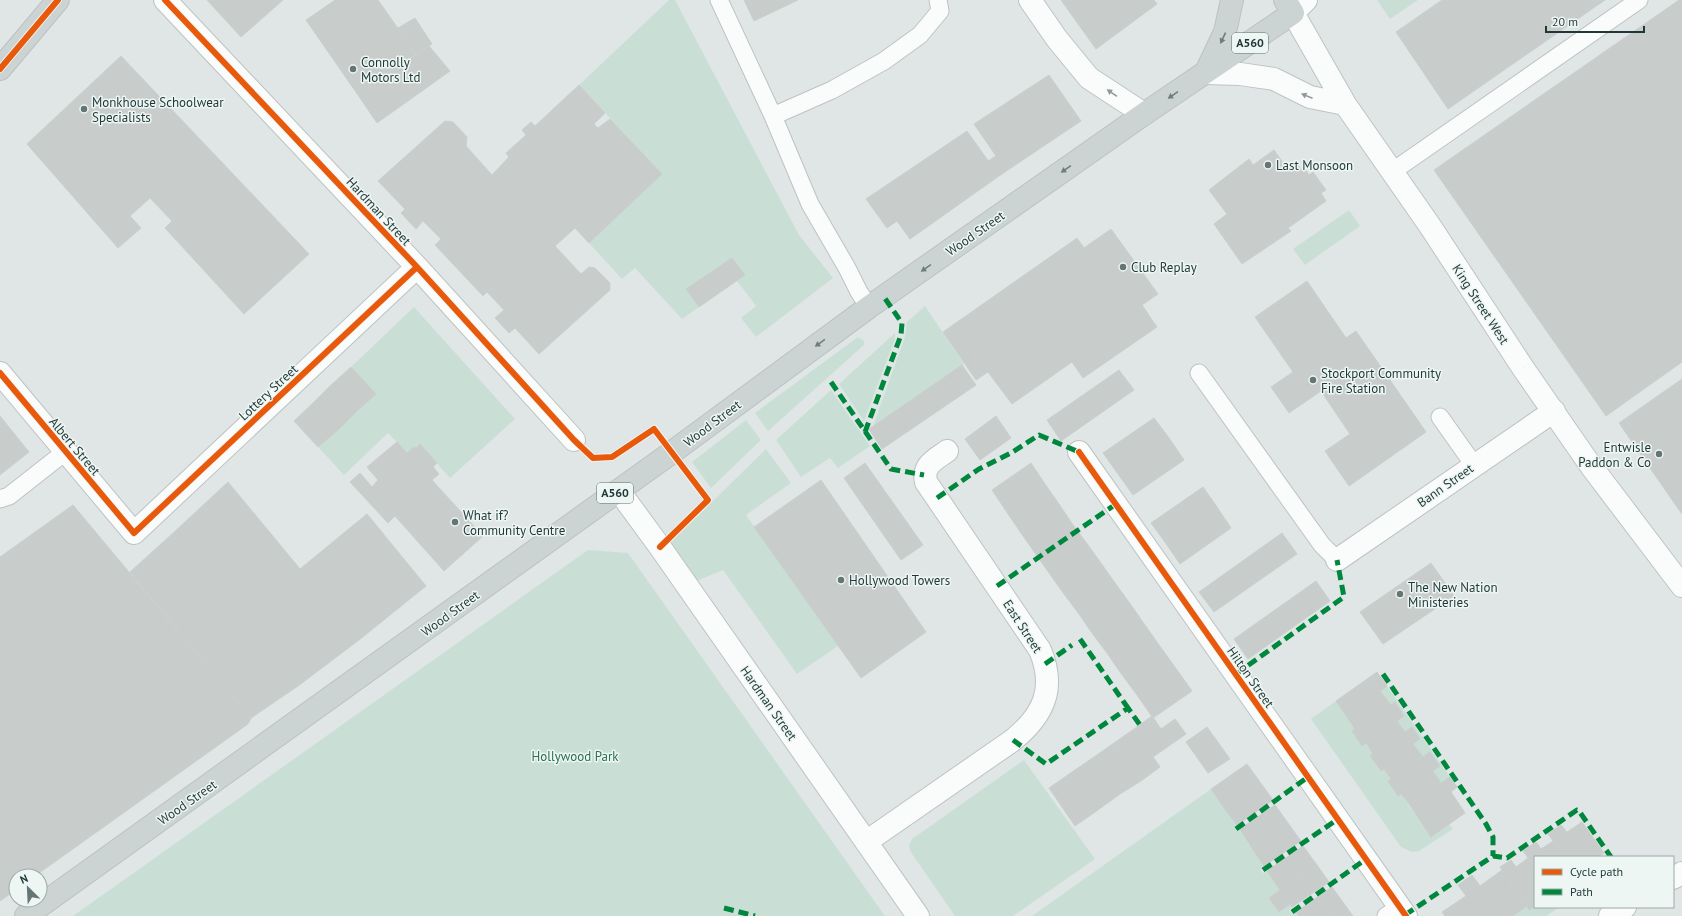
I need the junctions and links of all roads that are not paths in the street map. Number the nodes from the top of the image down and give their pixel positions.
1 (58, 0) edge
2 (165, 0) edge
3 (719, 0) edge
4 (938, 0) edge
5 (1030, 0) edge
6 (1232, 0) edge
7 (1639, 0) edge
8 (1295, 4) edge
9 (0, 69) edge
10 (1206, 73) junction
11 (1345, 104) junction
12 (1144, 114) junction
13 (773, 116) junction
14 (1393, 172) junction
15 (417, 268) junction
16 (869, 307) junction
17 (0, 373) edge
18 (1199, 373) dead end
19 (1554, 411) junction
20 (1440, 417) dead end
21 (574, 440) dead end
22 (947, 451) dead end
23 (65, 452) junction
24 (1079, 452) dead end
25 (1474, 466) junction
26 (619, 491) junction
27 (0, 499) edge
28 (134, 532) joint
29 (1337, 560) joint
30 (1682, 586) edge
31 (866, 842) junction
32 (1623, 908) edge
33 (1397, 913) edge
34 (26, 916) edge
35 (918, 916) edge
36 (1610, 916) edge

1 - 9 main road
2 - 15 street, Hardman Street
3 - 13 lane
4 - 13 lane
12 -> 5 street
6 -> 10 main road, A560
7 - 14 lane
8 - 10 main road, King Street West / A560
8 - 11 street, King Street West
11 -> 10 street
10 -> 12 main road, Wood Street / A560
11 - 14 street, King Street West
12 -> 16 main road, Wood Street / A560
13 - 16 lane
14 - 19 street, King Street West
15 - 21 street, Hardman Street
15 - 28 street, Lottery Street
16 -> 26 main road, Wood Street / A560
17 - 23 street, Albert Street
18 - 29 lane
19 - 25 street, Bann Street
19 - 30 street, King Street West
20 - 25 lane
22 - 31 street, East Street
23 - 27 lane
23 - 28 street, Albert Street
24 - 33 street, Hilton Street
25 - 29 street, Bann Street
26 - 31 street, Hardman Street
26 - 34 main road, Wood Street / A560
31 - 35 street, Hardman Street
32 - 36 street

